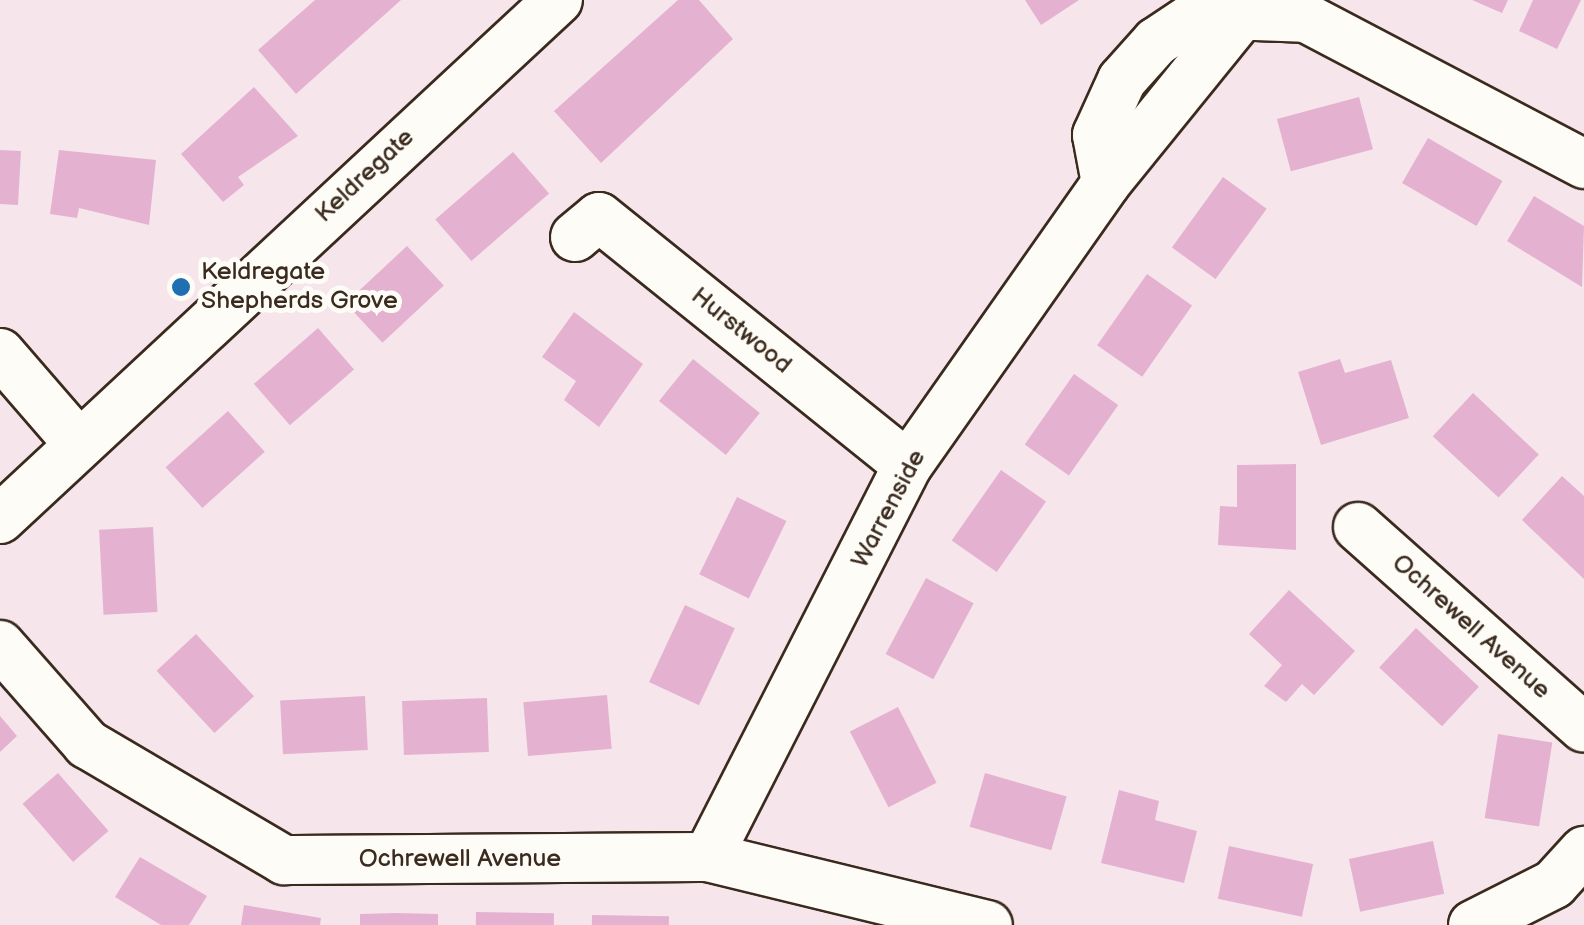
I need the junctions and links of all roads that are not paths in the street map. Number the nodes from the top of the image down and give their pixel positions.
1 (558, 0) edge
2 (1584, 164) edge
3 (575, 237) dead end
4 (0, 353) edge
5 (78, 443) junction
6 (908, 465) junction
7 (0, 519) edge
8 (1358, 526) dead end
9 (0, 645) edge
10 (1584, 728) edge
11 (1584, 851) edge
12 (708, 858) junction
13 (988, 925) edge
14 (1473, 925) edge

1 - 5 street, Keldregate
2 - 6 street, Warrenside
3 - 6 street, Hurstwood
4 - 5 street
5 - 7 street, Keldregate
6 - 12 street, Warrenside
8 - 10 street, Ochrewell Avenue
9 - 12 street, Ochrewell Avenue
11 - 14 street
12 - 13 street, Ochrewell Avenue

